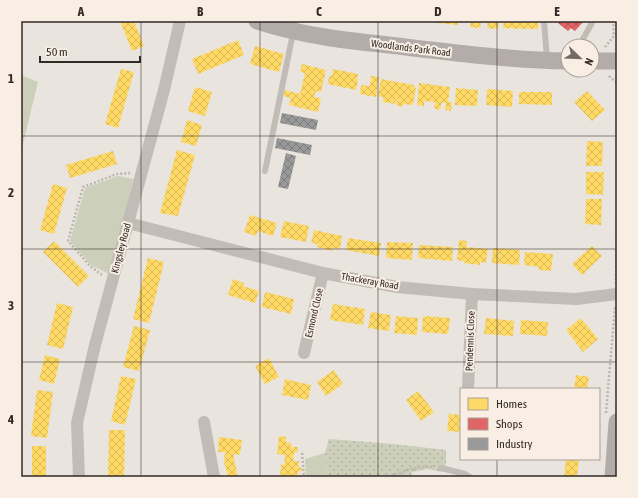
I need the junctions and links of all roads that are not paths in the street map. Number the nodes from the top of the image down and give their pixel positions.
1 (180, 21) edge
2 (256, 21) edge
3 (544, 21) edge
4 (593, 21) edge
5 (294, 32) junction
6 (583, 38) edge
7 (600, 58) edge
8 (547, 61) junction
9 (560, 61) edge
10 (617, 61) edge
11 (265, 171) dead end
12 (128, 223) junction
13 (323, 273) junction
14 (472, 294) junction
15 (616, 294) edge
16 (304, 353) dead end
17 (468, 388) dead end
18 (612, 418) edge
19 (204, 422) dead end
20 (442, 468) road end
21 (79, 477) edge
22 (214, 477) edge
23 (470, 477) edge
24 (613, 477) edge

1 - 12 street, Kingsley Road
2 - 5 street, Woodlands Park Road
3 - 8 lane
4 - 6 lane
5 - 8 street, Woodlands Park Road
5 - 11 lane
7 - 10 street
8 - 9 street, Woodlands Park Road
12 - 13 street, Thackeray Road
12 - 21 street, Kingsley Road
13 - 14 street, Thackeray Road
13 - 16 street, Esmond Close
14 - 15 street, Thackeray Road
14 - 17 street, Pendennis Close
18 - 24 street
19 - 22 street
20 - 23 lane

